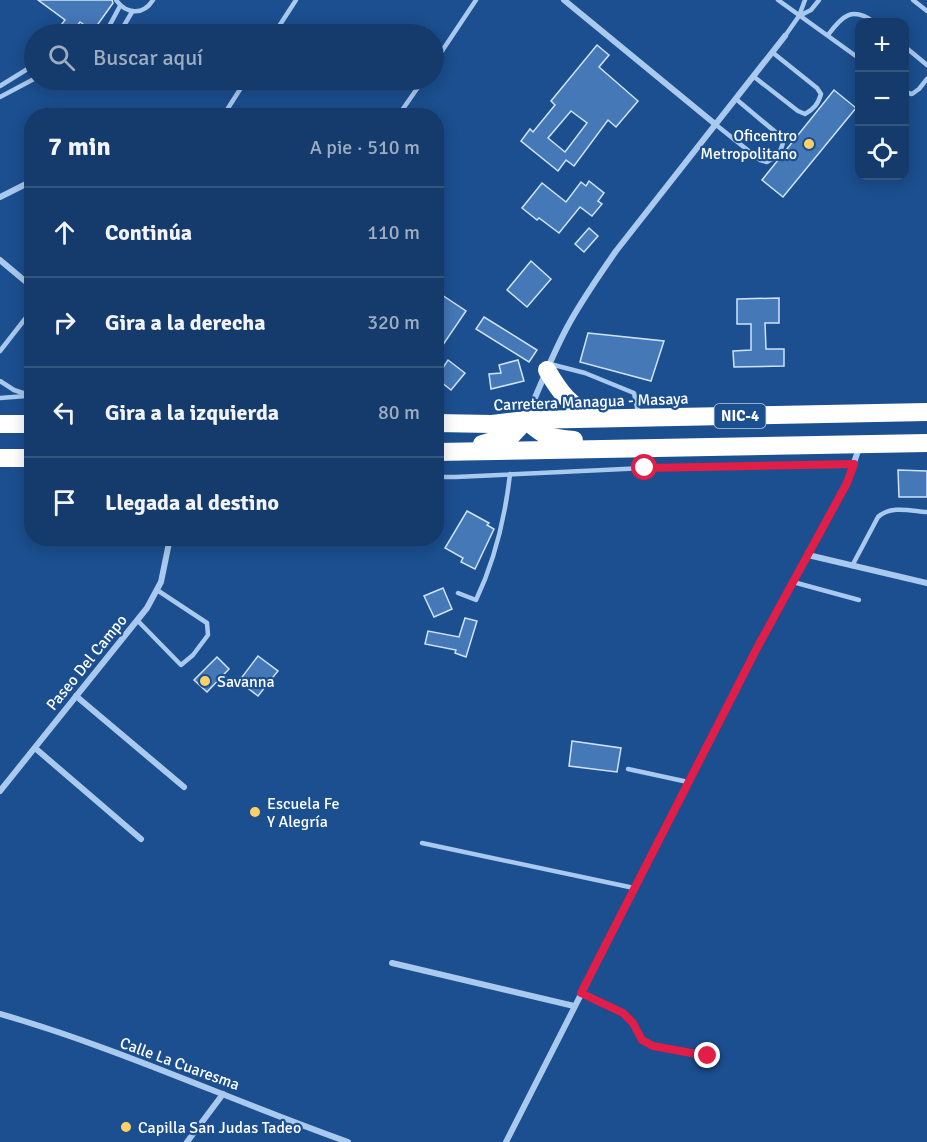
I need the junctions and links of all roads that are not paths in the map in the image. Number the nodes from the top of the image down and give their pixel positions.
1 (116, 0) edge
2 (153, 0) edge
3 (296, 0) edge
4 (476, 0) edge
5 (564, 0) edge
6 (778, 0) edge
7 (805, 0) edge
8 (819, 0) edge
9 (913, 0) edge
10 (120, 6) junction
11 (927, 11) edge
12 (132, 12) junction
13 (799, 16) junction
14 (867, 18) edge
15 (110, 24) edge
16 (125, 24) edge
17 (280, 24) edge
18 (828, 35) junction
19 (785, 36) joint
20 (444, 48) edge
21 (909, 50) edge
22 (772, 52) junction
23 (855, 55) edge
24 (927, 65) edge
25 (24, 71) edge
26 (753, 76) junction
27 (927, 79) edge
28 (8, 81) junction
29 (24, 85) edge
30 (0, 86) edge
31 (15, 89) junction
32 (240, 90) edge
33 (416, 90) edge
34 (909, 93) edge
35 (0, 97) edge
36 (736, 99) junction
37 (228, 108) edge
38 (404, 108) edge
39 (715, 124) junction
40 (24, 185) edge
41 (0, 196) edge
42 (0, 260) edge
43 (24, 280) edge
44 (24, 320) edge
45 (0, 351) edge
46 (548, 367) junction
47 (0, 381) edge
48 (24, 394) edge
49 (24, 396) edge
50 (0, 398) edge
51 (927, 412) edge
52 (639, 418) junction
53 (610, 419) junction
54 (526, 420) junction
55 (444, 423) edge
56 (0, 424) edge
57 (24, 424) edge
58 (927, 443) edge
59 (861, 444) junction
60 (444, 447) edge
61 (632, 447) junction
62 (444, 451) edge
63 (0, 458) edge
64 (24, 458) edge
65 (854, 464) junction
66 (510, 474) junction
67 (444, 477) edge
68 (927, 512) edge
69 (168, 546) edge
70 (808, 555) junction
71 (852, 566) junction
72 (793, 582) junction
73 (927, 583) edge
74 (157, 590) junction
75 (458, 593) dead end
76 (859, 600) dead end
77 (137, 620) junction
78 (76, 696) junction
79 (34, 748) junction
80 (628, 769) dead end
81 (688, 782) junction
82 (184, 787) dead end
83 (0, 791) edge
84 (141, 839) dead end
85 (422, 843) dead end
86 (634, 888) junction
87 (392, 963) dead end
88 (581, 993) junction
89 (574, 1006) junction
90 (0, 1014) edge
91 (708, 1056) dead end
92 (223, 1094) junction
93 (187, 1142) edge
94 (348, 1142) edge
95 (506, 1142) edge

1 - 10 lane
2 - 12 lane
3 - 17 lane
4 - 20 lane
5 - 39 street
6 - 13 lane
7 - 13 lane
8 - 13 lane
9 - 11 lane
10 - 12 lane
10 - 15 lane
12 - 16 lane
13 - 18 lane
13 - 19 lane
14 - 18 lane
18 - 23 lane
19 - 22 street
21 - 24 lane
22 - 26 street
22 - 26 lane
25 - 28 lane
26 - 36 street
27 - 34 lane
28 - 30 lane
28 - 31 lane
29 - 31 lane
31 - 35 lane
32 - 37 lane
33 - 38 lane
36 - 39 street
36 - 39 lane
39 - 46 street
40 - 41 street
42 - 43 street
44 - 45 lane
46 - 52 lane
46 - 53 highway
46 - 54 street
47 - 48 lane
49 - 50 lane
51 - 52 highway, Carretera Managua - Masaya / NIC-4
52 - 53 highway, Carretera Managua - Masaya / NIC-4
53 - 54 highway, Carretera Managua - Masaya / NIC-4
54 - 55 highway, Carretera Managua - Masaya / NIC-4
54 - 60 highway
54 - 61 highway
56 - 57 highway
58 - 59 highway, NIC-4
59 - 61 highway, NIC-4
59 - 65 street
61 - 62 highway, NIC-4
63 - 64 highway
65 - 66 lane
65 - 70 street
66 - 67 lane
66 - 75 lane
68 - 71 lane
69 - 74 street, Paseo Del Campo
70 - 71 street
70 - 72 street
71 - 73 street
72 - 76 lane
72 - 81 street
74 - 77 street, Paseo Del Campo
74 - 77 lane
77 - 78 street, Paseo Del Campo
78 - 79 street, Paseo Del Campo
78 - 82 street
79 - 83 street, Paseo Del Campo
79 - 84 street
80 - 81 lane
81 - 86 street
85 - 86 lane
86 - 88 street
87 - 89 street
88 - 89 street
88 - 91 lane
89 - 95 street
90 - 92 street, Calle La Cuaresma
92 - 93 street
92 - 94 street, Calle La Cuaresma

